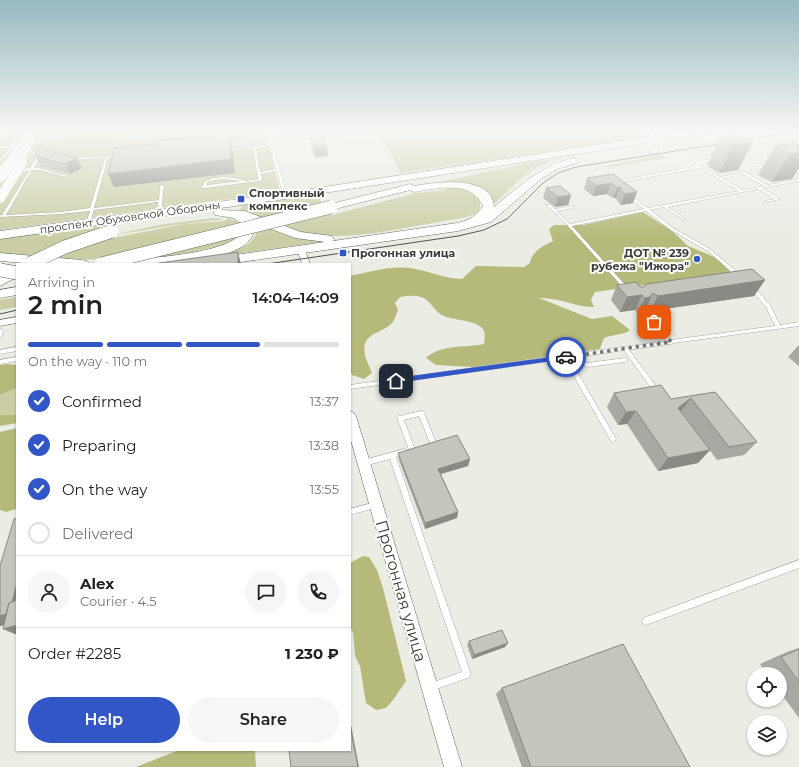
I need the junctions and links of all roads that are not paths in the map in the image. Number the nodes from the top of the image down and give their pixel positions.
1 (7, 166) edge
2 (20, 166) edge
3 (33, 166) edge
4 (105, 166) edge
5 (258, 166) edge
6 (277, 166) edge
7 (486, 166) edge
8 (500, 166) edge
9 (558, 166) edge
10 (775, 166) edge
11 (699, 167) joint
12 (31, 169) junction
13 (278, 170) junction
14 (596, 171) dead end
15 (259, 173) junction
16 (743, 173) junction
17 (0, 176) edge
18 (66, 176) dead end
19 (718, 178) junction
20 (799, 180) edge
21 (610, 181) junction
22 (603, 182) edge
23 (794, 182) junction
24 (799, 184) edge
25 (162, 186) dead end
26 (768, 186) junction
27 (203, 187) dead end
28 (618, 187) edge
29 (8, 188) dead end
30 (759, 188) junction
31 (624, 192) edge
32 (742, 192) junction
33 (380, 195) junction
34 (286, 196) junction
35 (0, 198) edge
36 (160, 201) junction
37 (765, 202) dead end
38 (548, 205) dead end
39 (572, 207) dead end
40 (666, 207) junction
41 (92, 210) junction
42 (554, 210) junction
43 (647, 210) junction
44 (159, 213) junction
45 (201, 215) junction
46 (1, 216) edge
47 (683, 219) dead end
48 (88, 223) junction
49 (570, 225) junction
50 (458, 227) junction
51 (0, 235) edge
52 (378, 238) junction
53 (301, 249) junction
54 (0, 257) edge
55 (32, 263) edge
56 (70, 263) edge
57 (105, 263) edge
58 (132, 263) edge
59 (207, 263) edge
60 (306, 263) edge
61 (0, 270) edge
62 (16, 272) edge
63 (16, 273) edge
64 (736, 281) edge
65 (749, 285) edge
66 (1, 291) edge
67 (16, 291) edge
68 (624, 295) edge
69 (646, 312) dead end
70 (16, 321) edge
71 (799, 324) edge
72 (778, 327) junction
73 (0, 330) edge
74 (671, 342) junction
75 (16, 349) edge
76 (626, 349) junction
77 (0, 352) edge
78 (566, 357) junction
79 (16, 359) edge
80 (625, 360) dead end
81 (0, 362) edge
82 (351, 387) edge
83 (657, 392) edge
84 (351, 423) edge
85 (353, 437) edge
86 (613, 439) dead end
87 (427, 446) edge
88 (419, 448) edge
89 (412, 450) junction
90 (392, 455) junction
91 (364, 463) junction
92 (376, 505) junction
93 (351, 512) edge
94 (799, 564) edge
95 (646, 621) dead end
96 (430, 688) junction
97 (453, 767) edge

1 - 17 highway, bridge
2 - 35 main road, bridge
3 - 12 lane
4 - 41 lane
5 - 15 lane
6 - 13 lane
7 - 34 main road, проспект Обуховской Обороны
8 - 33 main road
9 - 50 main road, проспект Обуховской Обороны
10 - 16 lane
11 - 19 lane
11 - 21 lane
12 - 18 lane
12 - 29 lane
12 - 46 lane
13 - 15 lane
13 - 34 lane
14 - 21 lane
15 - 27 lane
16 - 19 lane
16 - 26 lane
19 - 32 lane
20 - 23 lane
21 - 22 lane
21 - 28 lane
23 - 24 lane
23 - 26 lane
25 - 36 lane
26 - 30 lane
30 - 32 lane
30 - 37 lane
31 - 43 lane
32 - 40 lane
33 - 50 main road
33 - 57 main road, bridge
34 - 44 main road, проспект Обуховской Обороны
36 - 41 lane
36 - 44 lane
38 - 42 lane
39 - 42 lane
40 - 43 lane
40 - 47 lane
41 - 46 lane
41 - 48 lane
42 - 49 lane
43 - 49 lane
43 - 64 lane
44 - 48 main road, проспект Обуховской Обороны
45 - 52 main road
45 - 55 main road, bridge
45 - 58 main road
48 - 51 main road, проспект Обуховской Обороны
49 - 68 lane
50 - 52 main road
52 - 53 main road
53 - 59 main road
53 - 60 street
54 - 56 main road
61 - 62 main road, bridge
63 - 66 main road
65 - 72 lane
66 - 67 main road
69 - 74 lane
70 - 73 street
71 - 72 lane
72 - 74 lane
74 - 76 lane
75 - 77 lane
76 - 78 lane
76 - 83 lane
78 - 80 lane
78 - 82 lane
78 - 86 lane
79 - 81 lane
84 - 85 street, Прогонная улица
85 - 91 street, Прогонная улица
87 - 89 lane
88 - 89 lane
89 - 90 lane
90 - 91 lane
90 - 96 lane
91 - 92 street, Прогонная улица
92 - 93 lane
92 - 96 street, Прогонная улица
94 - 95 lane
96 - 97 street, Прогонная улица

